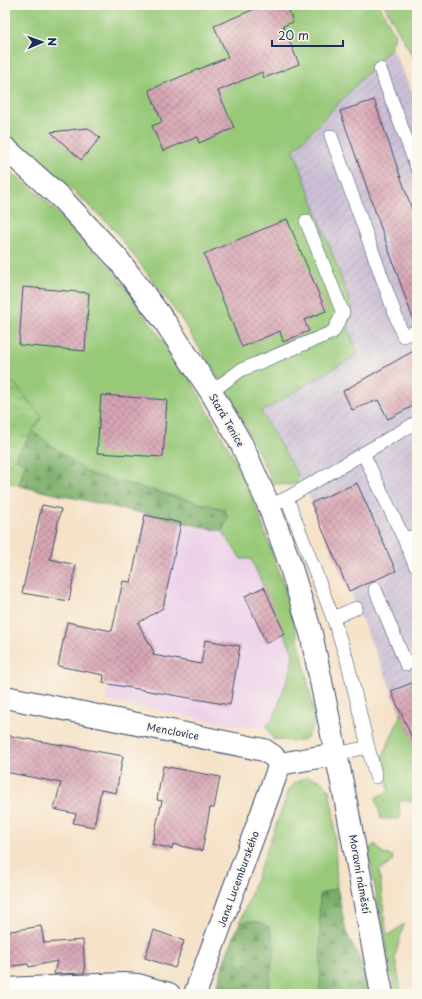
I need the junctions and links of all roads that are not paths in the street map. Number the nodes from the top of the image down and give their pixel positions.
1 (380, 69) dead end
2 (330, 136) dead end
3 (5, 148) edge
4 (417, 168) edge
5 (306, 221) dead end
6 (417, 331) edge
7 (211, 392) junction
8 (417, 422) edge
9 (363, 453) junction
10 (278, 502) junction
11 (417, 535) edge
12 (404, 539) junction
13 (415, 565) dead end
14 (375, 589) dead end
15 (356, 608) dead end
16 (334, 618) junction
17 (417, 659) edge
18 (5, 697) edge
19 (368, 747) junction
20 (336, 754) junction
21 (280, 764) junction
22 (376, 777) dead end
23 (5, 989) edge
24 (35, 991) edge
25 (169, 994) edge
26 (195, 994) edge
27 (382, 994) edge

1 - 4 lane
2 - 6 lane
3 - 7 street, Stará Tenice
5 - 7 lane
7 - 10 street, Stará Tenice
8 - 9 lane
9 - 10 lane
9 - 12 lane
10 - 16 lane
10 - 20 street, Stará Tenice
11 - 12 lane
12 - 13 lane
14 - 17 lane
15 - 16 lane
16 - 19 lane
18 - 21 street, Menclovice
19 - 20 lane
19 - 22 lane
20 - 21 street
20 - 27 street, Moravní náměstí
21 - 26 street, Jana Lucemburského
23 - 24 street
24 - 25 street

